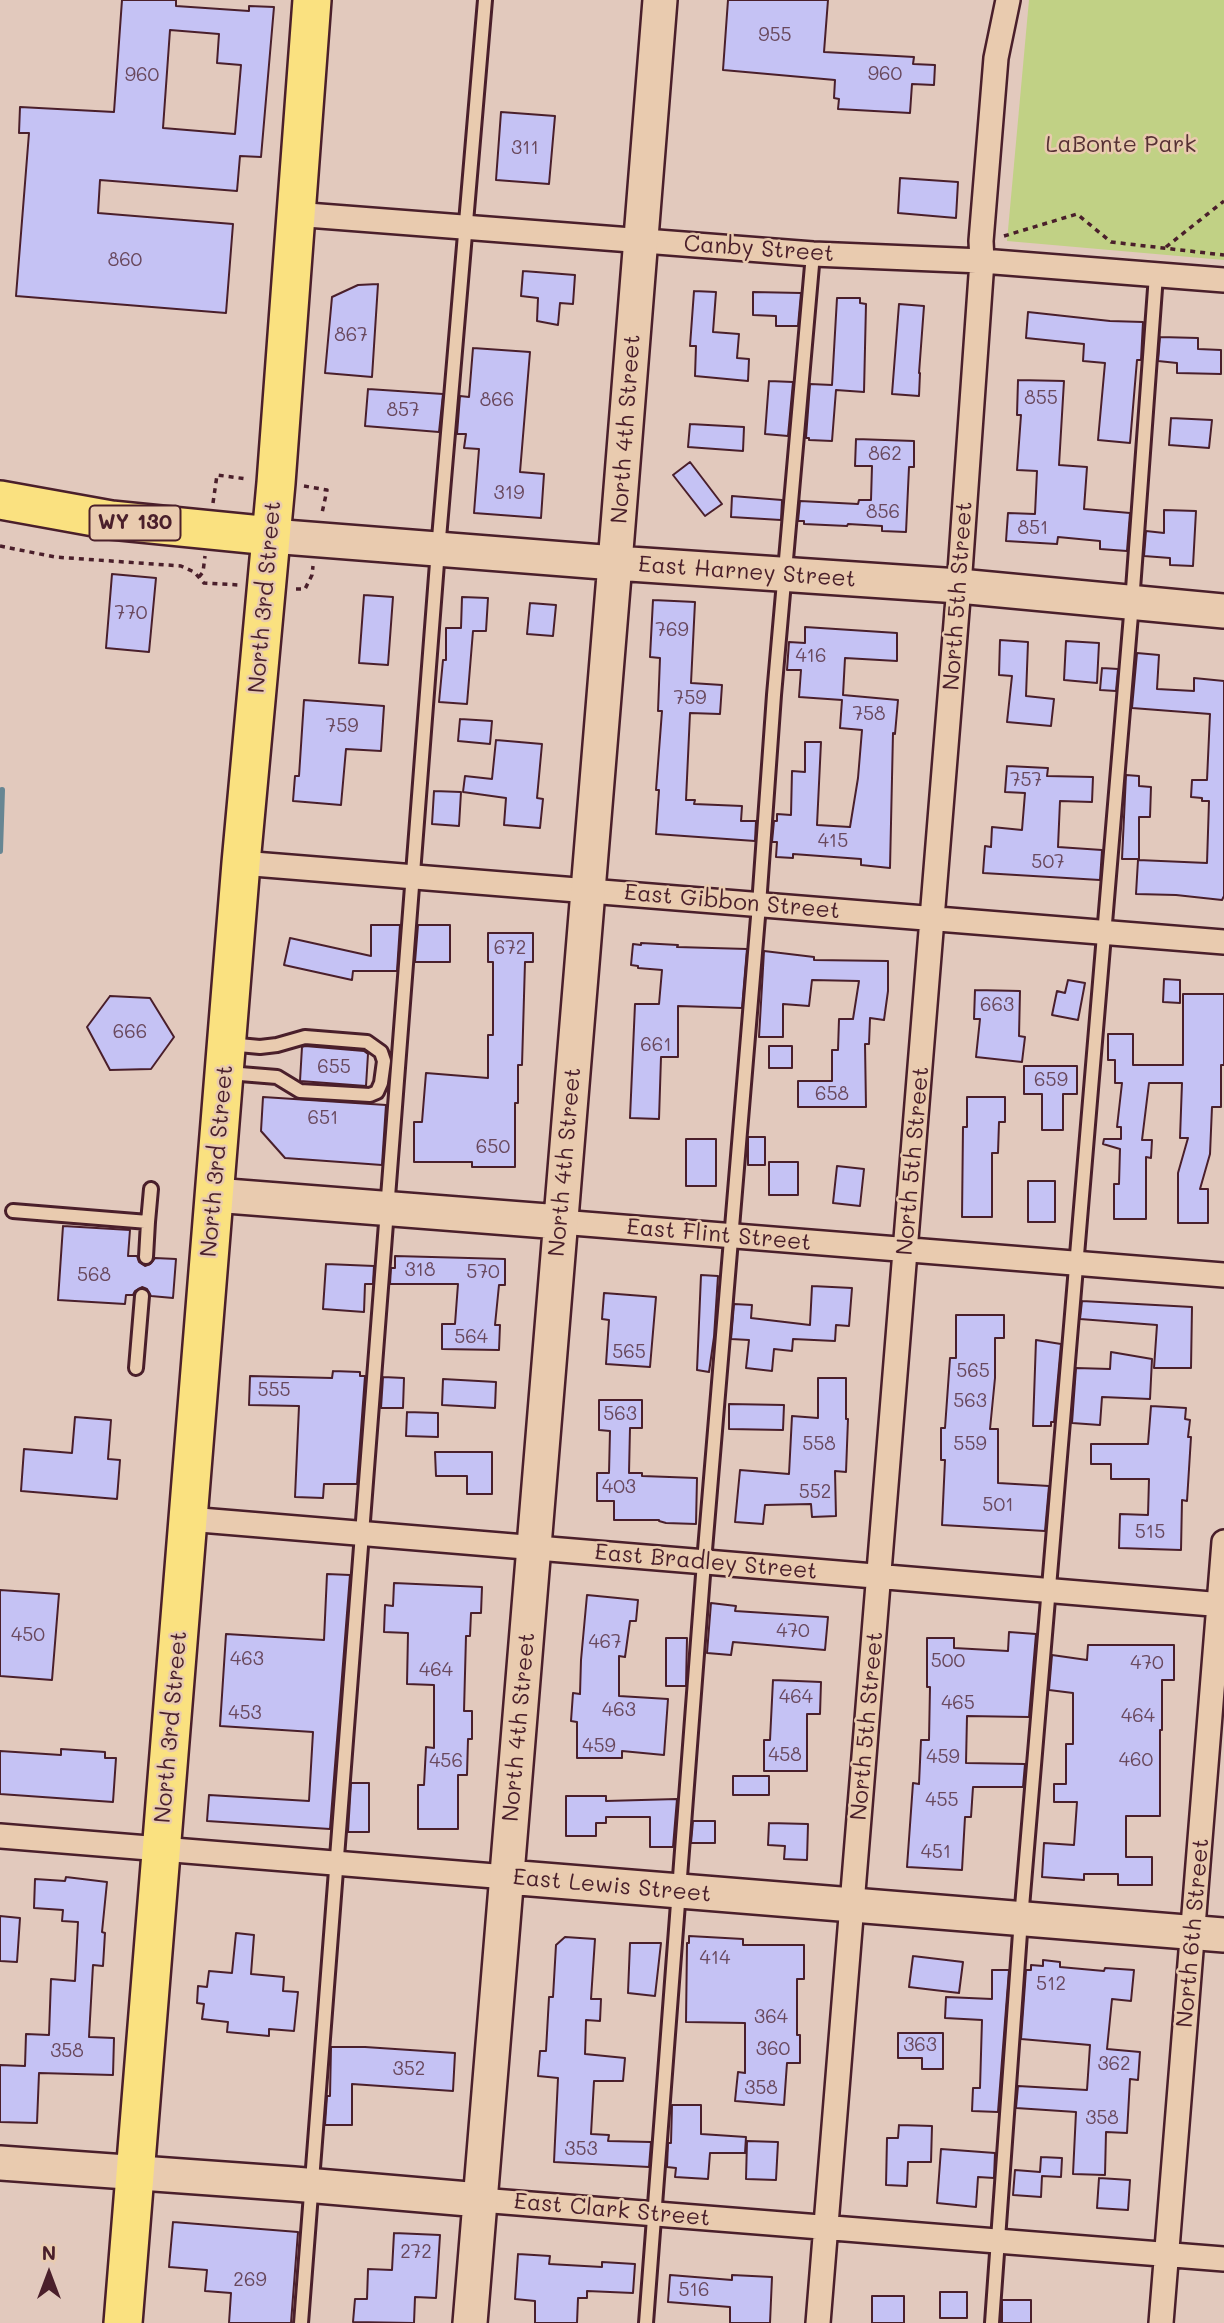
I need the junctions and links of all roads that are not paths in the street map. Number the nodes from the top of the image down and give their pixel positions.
1 (312, 0) edge
2 (485, 0) edge
3 (660, 0) edge
4 (1008, 0) edge
5 (295, 214) junction
6 (467, 227) junction
7 (640, 240) junction
8 (982, 251) junction
9 (813, 254) junction
10 (1156, 275) junction
11 (1224, 280) edge
12 (0, 500) edge
13 (271, 536) junction
14 (438, 550) junction
15 (615, 563) junction
16 (786, 573) junction
17 (959, 586) junction
18 (1132, 603) junction
19 (1224, 611) edge
20 (241, 863) junction
21 (413, 877) junction
22 (587, 891) junction
23 (759, 905) junction
24 (932, 918) junction
25 (1104, 932) junction
26 (1224, 942) edge
27 (225, 1058) junction
28 (151, 1189) dead end
29 (214, 1195) junction
30 (387, 1208) junction
31 (13, 1211) dead end
32 (148, 1222) junction
33 (560, 1222) junction
34 (732, 1236) junction
35 (905, 1250) junction
36 (146, 1257) dead end
37 (1076, 1263) junction
38 (1224, 1275) edge
39 (142, 1296) dead end
40 (136, 1368) dead end
41 (188, 1519) junction
42 (361, 1534) junction
43 (1224, 1542) edge
44 (534, 1548) junction
45 (704, 1562) junction
46 (879, 1576) junction
47 (1050, 1590) junction
48 (1221, 1604) edge
49 (0, 1836) edge
50 (161, 1849) junction
51 (336, 1863) junction
52 (507, 1877) junction
53 (679, 1891) junction
54 (852, 1905) junction
55 (1021, 1919) junction
56 (1208, 1934) edge
57 (0, 2163) edge
58 (135, 2172) junction
59 (311, 2185) junction
60 (480, 2200) junction
61 (655, 2214) junction
62 (826, 2227) junction
63 (999, 2241) junction
64 (1167, 2254) junction
65 (1224, 2259) edge
66 (123, 2323) edge
67 (301, 2323) edge
68 (470, 2323) edge
69 (646, 2323) edge
70 (818, 2323) edge
71 (992, 2323) edge
72 (1161, 2323) edge

1 - 5 main road, North 3rd Street
2 - 6 lane
3 - 7 street, North 4th Street
4 - 8 street, North 5th Street
5 - 6 street, Canby Street
5 - 13 main road, North 3rd Street
6 - 7 street, Canby Street
6 - 14 lane
7 - 9 street, Canby Street
7 - 15 street, North 4th Street
8 - 9 street, Canby Street
8 - 10 street, Canby Street
8 - 17 street, North 5th Street
9 - 16 lane
10 - 11 street, Canby Street
10 - 18 lane
12 - 13 main road, WY 130
13 - 14 street, East Harney Street
13 - 20 main road, North 3rd Street
14 - 15 street, East Harney Street
14 - 21 lane
15 - 16 street, East Harney Street
15 - 22 street, North 4th Street
16 - 17 street, East Harney Street
16 - 23 lane
17 - 18 street, East Harney Street
17 - 24 street, North 5th Street
18 - 19 street, East Harney Street
18 - 25 lane
20 - 21 street, East Gibbon Street
20 - 27 main road, North 3rd Street
21 - 22 street, East Gibbon Street
21 - 30 lane
22 - 23 street, East Gibbon Street
22 - 33 street, North 4th Street
23 - 24 street, East Gibbon Street
23 - 34 lane
24 - 25 street, East Gibbon Street
24 - 35 street, North 5th Street
25 - 26 street, East Gibbon Street
25 - 37 lane
27 - 27 lane
27 - 29 main road, North 3rd Street
28 - 32 lane
29 - 30 street, East Flint Street
29 - 41 main road, North 3rd Street
30 - 33 street, East Flint Street
30 - 42 lane
31 - 32 lane
32 - 36 lane
33 - 34 street, East Flint Street
33 - 44 street, North 4th Street
34 - 35 street, East Flint Street
34 - 45 lane
35 - 37 street, East Flint Street
35 - 46 street, North 5th Street
37 - 38 street, East Flint Street
37 - 47 lane
39 - 40 lane
41 - 42 street, East Bradley Street
41 - 50 main road, North 3rd Street
42 - 44 street, East Bradley Street
42 - 51 lane
43 - 48 street, North 6th Street
44 - 45 street, East Bradley Street
44 - 52 street, North 4th Street
45 - 46 street, East Bradley Street
45 - 53 lane
46 - 47 street, East Bradley Street
46 - 54 street, North 5th Street
47 - 48 street, East Bradley Street
47 - 55 lane
48 - 56 street, North 6th Street
49 - 50 street, East Lewis Street
50 - 51 street, East Lewis Street
50 - 58 main road, North 3rd Street
51 - 52 street, East Lewis Street
51 - 59 lane
52 - 53 street, East Lewis Street
52 - 60 street, North 4th Street
53 - 54 street, East Lewis Street
53 - 61 lane
54 - 55 street, East Lewis Street
54 - 62 street, North 5th Street
55 - 56 street, East Lewis Street
55 - 63 lane
56 - 64 street, North 6th Street
57 - 58 street, East Clark Street
58 - 59 street, East Clark Street
58 - 66 main road, North 3rd Street
59 - 60 street, East Clark Street
59 - 67 lane
60 - 61 street, East Clark Street
60 - 68 street, North 4th Street
61 - 62 street, East Clark Street
61 - 69 lane
62 - 63 street, East Clark Street
62 - 70 street, North 5th Street
63 - 64 street, East Clark Street
63 - 71 lane
64 - 65 street, East Clark Street
64 - 72 street, North 6th Street

